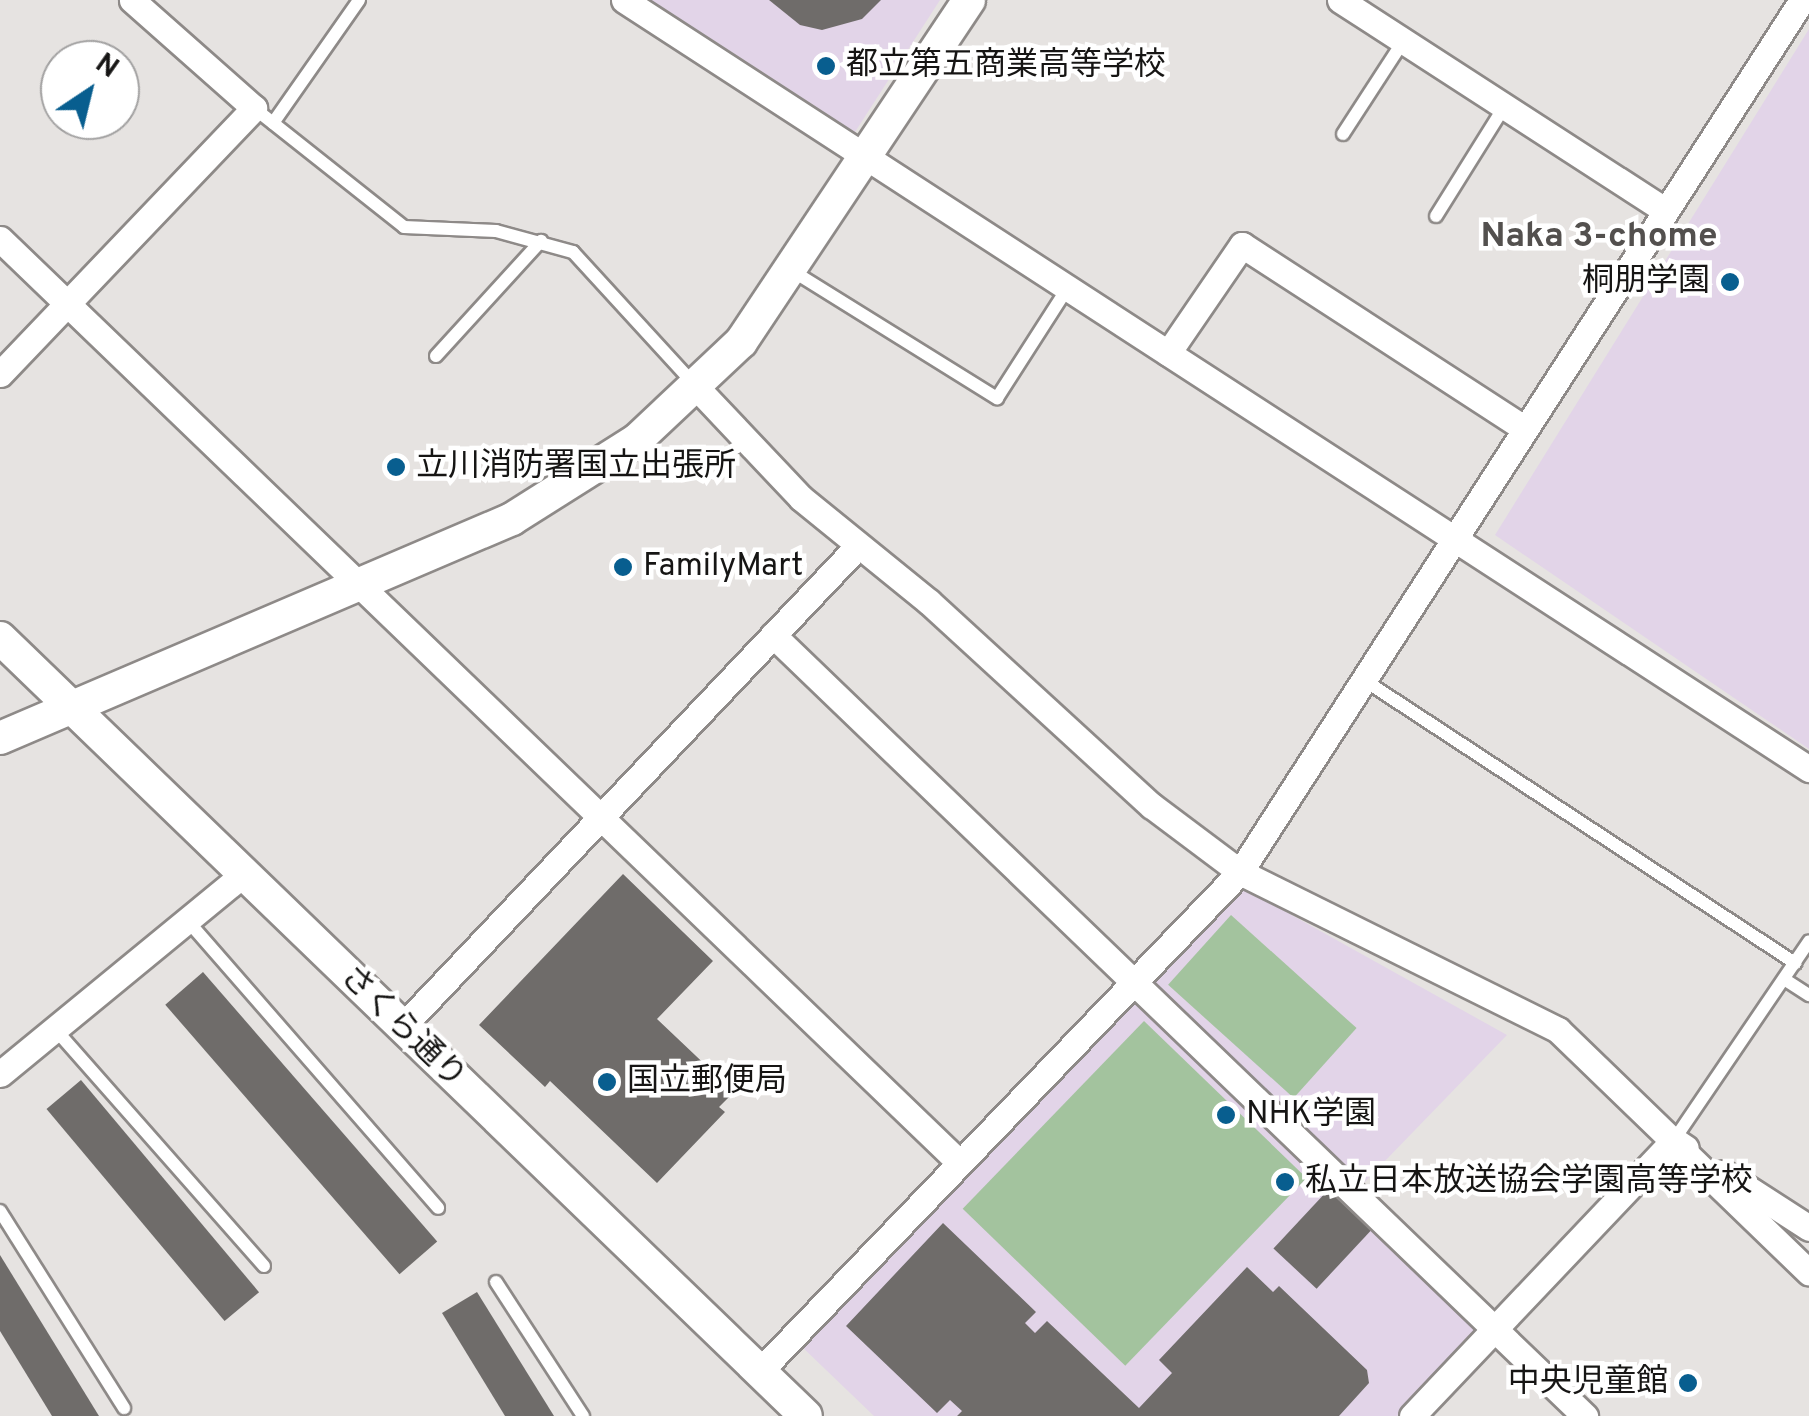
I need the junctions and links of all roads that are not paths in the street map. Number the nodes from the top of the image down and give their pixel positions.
1 (132, 0) edge
2 (359, 0) edge
3 (624, 0) edge
4 (969, 0) edge
5 (1340, 0) edge
6 (1802, 0) edge
7 (1404, 40) junction
8 (1504, 107) junction
9 (263, 116) junction
10 (1343, 134) dead end
11 (867, 157) junction
12 (1666, 211) junction
13 (1436, 216) dead end
14 (0, 239) edge
15 (541, 241) junction
16 (791, 270) junction
17 (1068, 289) junction
18 (68, 304) junction
19 (1168, 353) junction
20 (436, 356) dead end
21 (0, 374) edge
22 (698, 389) junction
23 (1524, 428) junction
24 (1452, 538) junction
25 (856, 547) junction
26 (359, 584) junction
27 (774, 635) junction
28 (0, 638) edge
29 (1364, 680) junction
30 (76, 707) junction
31 (0, 738) edge
32 (1809, 769) edge
33 (599, 819) junction
34 (1240, 872) junction
35 (242, 875) junction
36 (187, 920) junction
37 (1809, 941) edge
38 (1795, 963) junction
39 (1784, 979) junction
40 (1134, 982) junction
41 (1809, 995) edge
42 (401, 1028) junction
43 (55, 1029) junction
44 (0, 1074) edge
45 (1674, 1140) junction
46 (960, 1163) junction
47 (438, 1208) dead end
48 (0, 1210) edge
49 (1809, 1228) edge
50 (264, 1266) dead end
51 (1809, 1272) edge
52 (496, 1282) dead end
53 (1494, 1329) junction
54 (760, 1372) junction
55 (124, 1408) dead end
56 (583, 1416) edge
57 (806, 1416) edge
58 (1412, 1416) edge
59 (1584, 1416) edge

1 - 9 street
2 - 9 lane
3 - 11 street
4 - 11 street
5 - 7 street
6 - 12 street
7 - 8 street
7 - 10 lane
8 - 12 street
8 - 13 lane
9 - 15 lane
9 - 18 street
11 - 16 street
11 - 17 street
12 - 23 street
14 - 18 street
15 - 20 lane
15 - 22 lane
16 - 17 lane
16 - 22 street
17 - 19 street
18 - 21 street
18 - 26 street
19 - 23 street
19 - 24 street
22 - 25 street
22 - 26 street
23 - 24 street
24 - 29 street
24 - 32 street
25 - 27 street
25 - 34 street
26 - 30 street
26 - 33 street
27 - 33 street
27 - 40 street
28 - 30 street, さくら通り
29 - 34 street
29 - 38 lane
30 - 31 street
30 - 35 street, さくら通り
33 - 42 street
33 - 46 street
34 - 40 street
34 - 45 street
35 - 36 street
35 - 42 street, さくら通り
36 - 43 street
36 - 47 lane
37 - 38 lane
38 - 39 lane
39 - 41 lane
39 - 45 lane
40 - 46 street
40 - 53 street
42 - 54 street, さくら通り
43 - 44 street
43 - 50 lane
45 - 49 street
45 - 51 street
45 - 53 street
46 - 54 street
48 - 55 lane
52 - 56 lane
53 - 58 street
53 - 59 street
54 - 57 street, さくら通り

